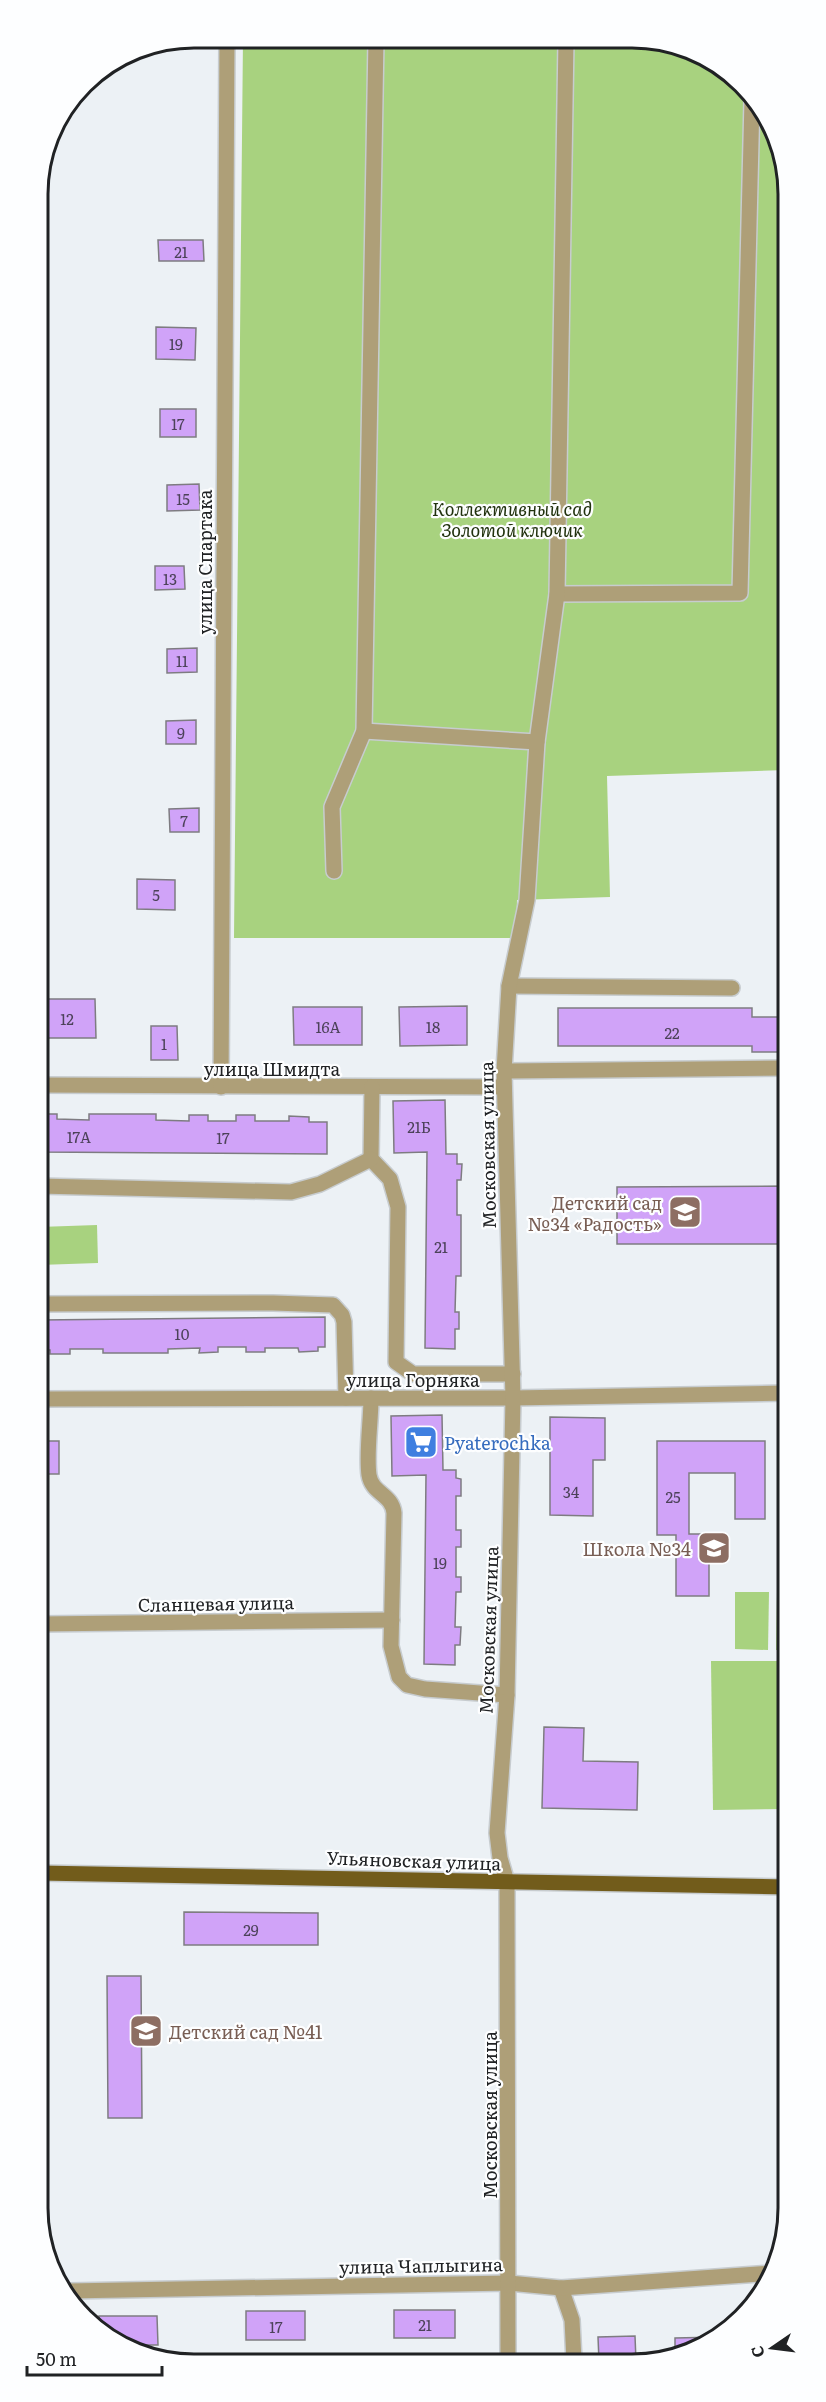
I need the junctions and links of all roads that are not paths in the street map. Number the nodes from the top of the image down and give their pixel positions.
1 (227, 48) edge
2 (376, 48) edge
3 (566, 48) edge
4 (752, 111) edge
5 (556, 594) junction
6 (364, 731) junction
7 (537, 742) junction
8 (334, 871) dead end
9 (509, 986) junction
10 (732, 988) dead end
11 (778, 1068) edge
12 (504, 1079) junction
13 (48, 1085) edge
14 (221, 1087) junction
15 (372, 1087) junction
16 (371, 1159) junction
17 (48, 1186) edge
18 (48, 1304) edge
19 (513, 1374) junction
20 (778, 1393) edge
21 (346, 1398) junction
22 (371, 1398) junction
23 (513, 1398) junction
24 (48, 1399) edge
25 (392, 1620) junction
26 (48, 1624) edge
27 (507, 1695) junction
28 (48, 1873) edge
29 (507, 1882) junction
30 (778, 1887) edge
31 (762, 2274) edge
32 (509, 2283) junction
33 (561, 2288) junction
34 (74, 2291) edge
35 (508, 2354) edge
36 (574, 2354) edge

1 - 14 street, улица Спартака
2 - 6 street
3 - 5 street, Московская улица
4 - 5 street
5 - 7 street, Московская улица
6 - 7 street
6 - 8 street
7 - 9 street, Московская улица
9 - 10 street
9 - 12 street, Московская улица
11 - 12 street, улица Шмидта
12 - 15 street, улица Шмидта
12 - 19 street, Московская улица
13 - 14 street, улица Шмидта
14 - 15 street, улица Шмидта
15 - 16 street
16 - 17 street
16 - 19 street
18 - 21 street
19 - 23 street, Московская улица
20 - 23 street, улица Горняка
21 - 22 street, улица Горняка
21 - 24 street, улица Горняка
22 - 23 street, улица Горняка
22 - 25 street
23 - 27 street, Московская улица
25 - 26 street, Сланцевая улица
25 - 27 street
27 - 29 street, Московская улица
28 - 29 main road, Ульяновская улица
29 - 30 main road, Ульяновская улица
29 - 32 street, Московская улица
31 - 33 street, улица Чаплыгина
32 - 33 street, улица Чаплыгина
32 - 34 street, улица Чаплыгина
32 - 35 street, Московская улица
33 - 36 street

